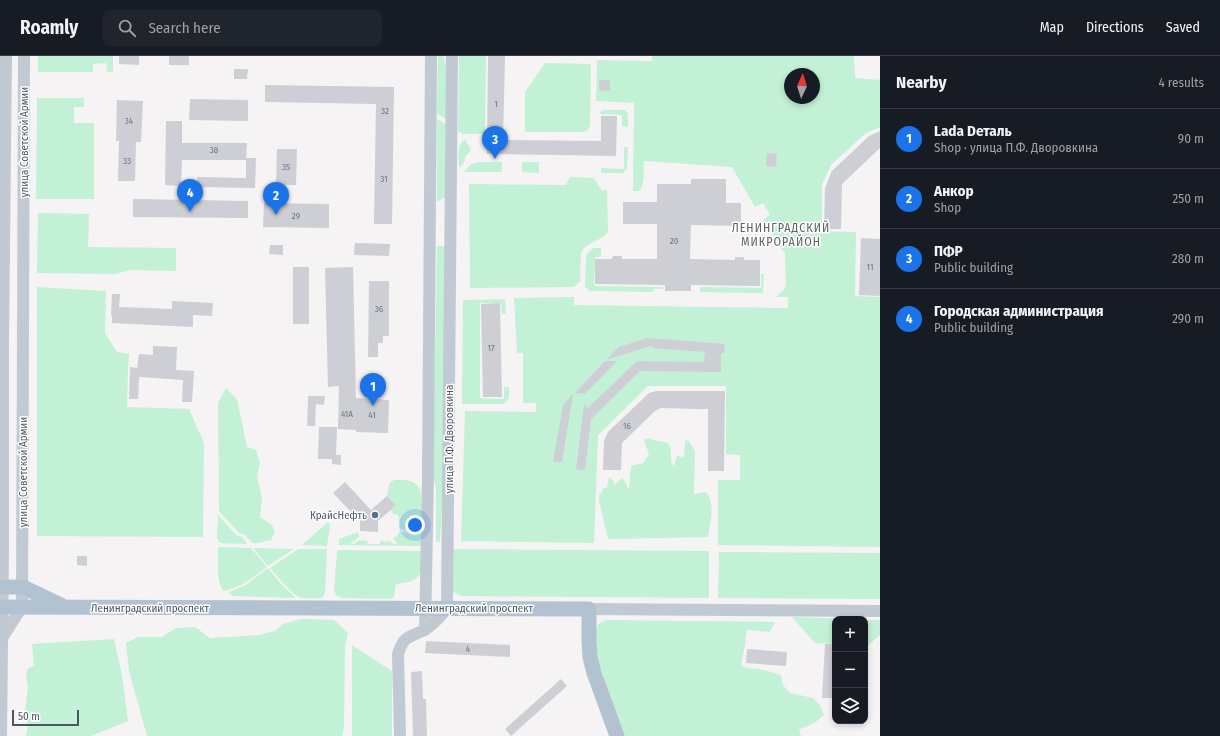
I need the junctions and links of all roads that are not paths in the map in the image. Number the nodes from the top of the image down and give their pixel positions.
1 (6, 56) edge
2 (24, 56) edge
3 (431, 56) edge
4 (452, 56) edge
5 (430, 238) junction
6 (450, 238) junction
7 (3, 300) junction
8 (23, 300) junction
9 (1, 587) edge
10 (23, 587) junction
11 (1, 607) edge
12 (22, 607) junction
13 (67, 608) junction
14 (426, 608) junction
15 (447, 608) junction
16 (588, 609) junction
17 (880, 611) edge
18 (425, 630) junction
19 (2, 638) junction
20 (1, 736) edge
21 (400, 736) edge
22 (617, 736) edge

1 - 7 street, улица Советской Армии
2 - 8 street, улица Советской Армии
3 - 5 street, улица П.Ф. Дворовкина
4 - 6 street, улица П.Ф. Дворовкина
5 - 6 street
5 - 14 street, улица П.Ф. Дворовкина
6 - 15 street, улица П.Ф. Дворовкина
7 - 8 street
7 - 9 street, улица Советской Армии
8 - 10 street, улица Советской Армии
9 - 10 main road, Ленинградский проспект
9 - 11 street, улица Советской Армии
10 - 12 street, улица Советской Армии
10 - 13 main road, Ленинградский проспект
11 - 12 main road, Ленинградский проспект
11 - 19 street, улица Советской Армии
12 - 13 main road, Ленинградский проспект
12 - 19 street, улица Советской Армии
13 - 14 main road, Ленинградский проспект
14 - 15 main road, Ленинградский проспект
14 - 18 street, улица П.Ф. Дворовкина
15 - 16 main road, Ленинградский проспект
15 - 18 street
16 - 17 street, Ленинградский проспект
16 - 22 main road
18 - 21 street
19 - 20 street, улица Советской Армии

